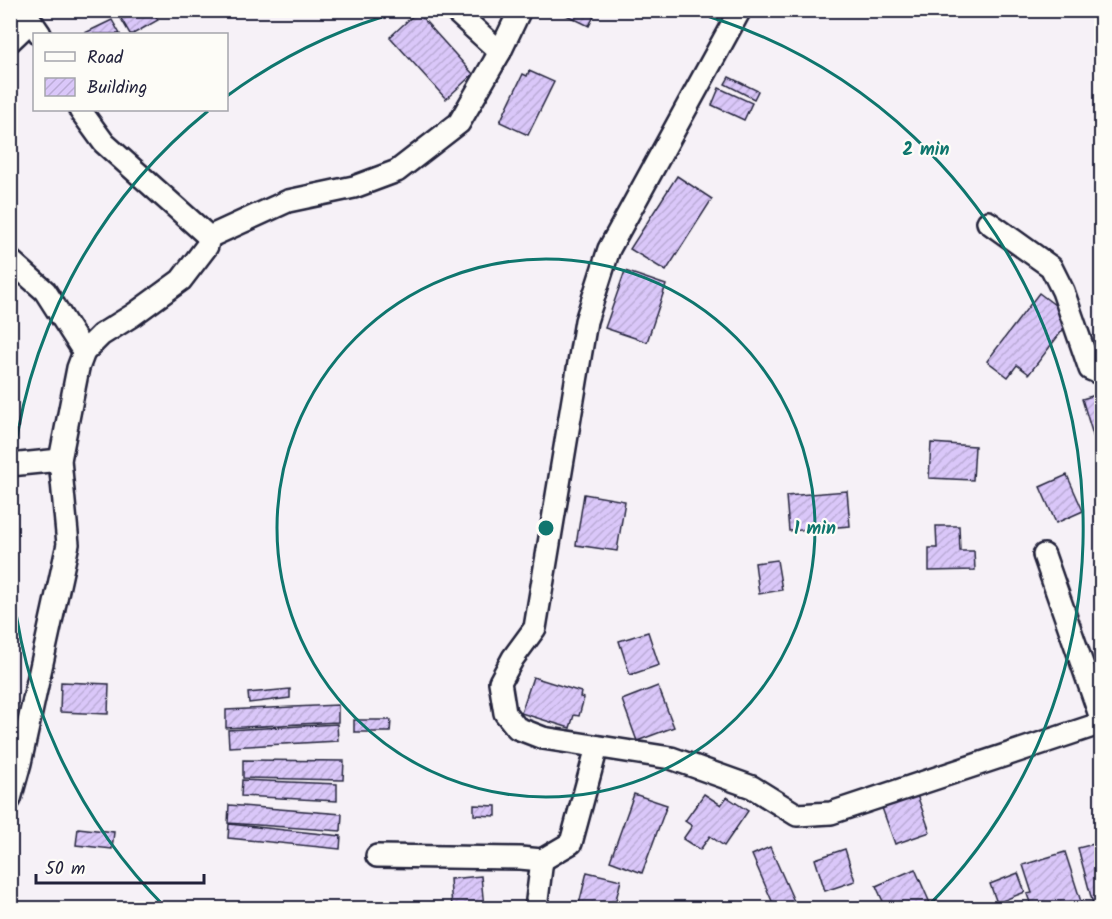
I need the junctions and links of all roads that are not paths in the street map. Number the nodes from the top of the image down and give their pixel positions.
1 (454, 10) edge
2 (520, 10) edge
3 (740, 10) edge
4 (30, 22) edge
5 (10, 41) edge
6 (500, 52) junction
7 (81, 111) edge
8 (988, 222) dead end
9 (209, 237) junction
10 (10, 260) edge
11 (84, 352) junction
12 (1101, 374) edge
13 (60, 460) junction
14 (10, 465) edge
15 (1044, 555) dead end
16 (1101, 722) edge
17 (597, 747) junction
18 (10, 799) edge
19 (377, 856) dead end
20 (542, 860) junction
21 (536, 909) edge

1 - 6 street
2 - 6 street
3 - 17 street
4 - 5 street
6 - 9 street
7 - 9 street
8 - 12 street
9 - 11 street
10 - 11 street
11 - 13 street
13 - 14 street
13 - 18 street
15 - 16 street
16 - 17 street
17 - 20 street
19 - 20 street
20 - 21 street

